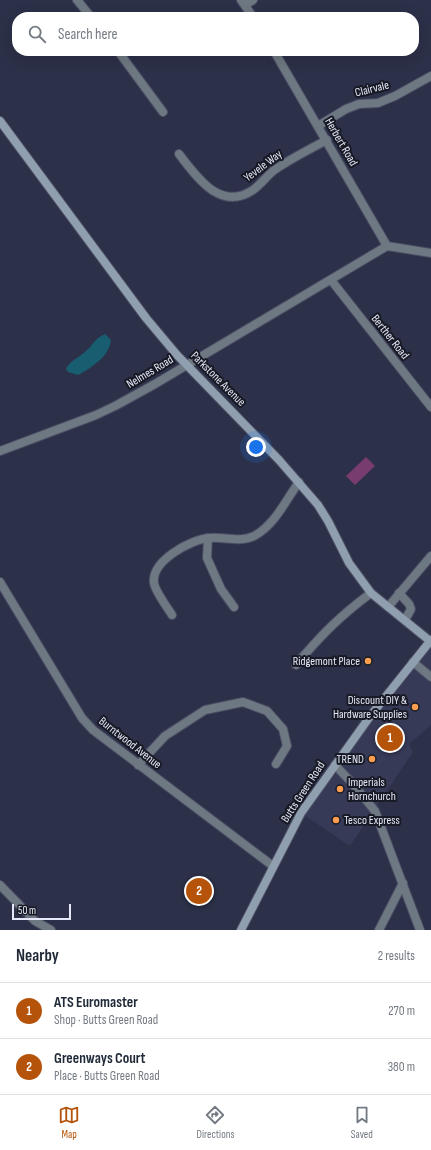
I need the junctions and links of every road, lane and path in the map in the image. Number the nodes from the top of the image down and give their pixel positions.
1 (77, 0) edge
2 (253, 0) edge
3 (243, 3) edge
4 (87, 12) edge
5 (249, 12) edge
6 (122, 56) edge
7 (277, 56) edge
8 (431, 76) edge
9 (164, 112) dead end
10 (0, 121) edge
11 (318, 126) junction
12 (327, 140) junction
13 (179, 154) dead end
14 (387, 246) junction
15 (431, 253) edge
16 (331, 280) junction
17 (186, 364) junction
18 (431, 408) edge
19 (0, 451) edge
20 (299, 482) junction
21 (208, 538) junction
22 (431, 556) edge
23 (0, 582) edge
24 (371, 593) junction
25 (399, 593) junction
26 (234, 607) dead end
27 (388, 607) junction
28 (172, 615) dead end
29 (405, 620) junction
30 (431, 640) edge
31 (413, 662) junction
32 (296, 664) dead end
33 (431, 677) edge
34 (276, 764) dead end
35 (138, 765) junction
36 (335, 765) junction
37 (273, 866) junction
38 (403, 883) junction
39 (0, 885) edge
40 (51, 930) edge
41 (241, 930) edge
42 (380, 930) edge
43 (420, 930) edge

1 - 4 street
2 - 3 street
3 - 5 street
6 - 9 street
7 - 11 street, Herbert Road
8 - 11 street, Clairvale
10 - 17 street, Parkstone Avenue
11 - 12 street, Herbert Road
12 - 13 street, Yevele Way
12 - 14 street, Herbert Road
14 - 15 street
14 - 16 street, Nelmes Road
16 - 17 street, Nelmes Road
16 - 18 street, Berther Road
17 - 19 street, Nelmes Road
17 - 20 street, Parkstone Avenue
20 - 21 street
20 - 24 street, Parkstone Avenue
21 - 26 street
21 - 28 street
22 - 25 street
23 - 35 street, Burntwood Avenue
24 - 27 street, Parkstone Avenue
24 - 32 street
25 - 27 street
25 - 29 street
27 - 29 street, Parkstone Avenue
29 - 30 street, Parkstone Avenue
30 - 31 street, Butts Green Road
31 - 33 street
31 - 36 street, Butts Green Road
34 - 35 street
35 - 37 street, Burntwood Avenue
36 - 37 street, Butts Green Road
36 - 38 street
37 - 41 street, Butts Green Road
38 - 42 street
38 - 43 street
39 - 40 street

